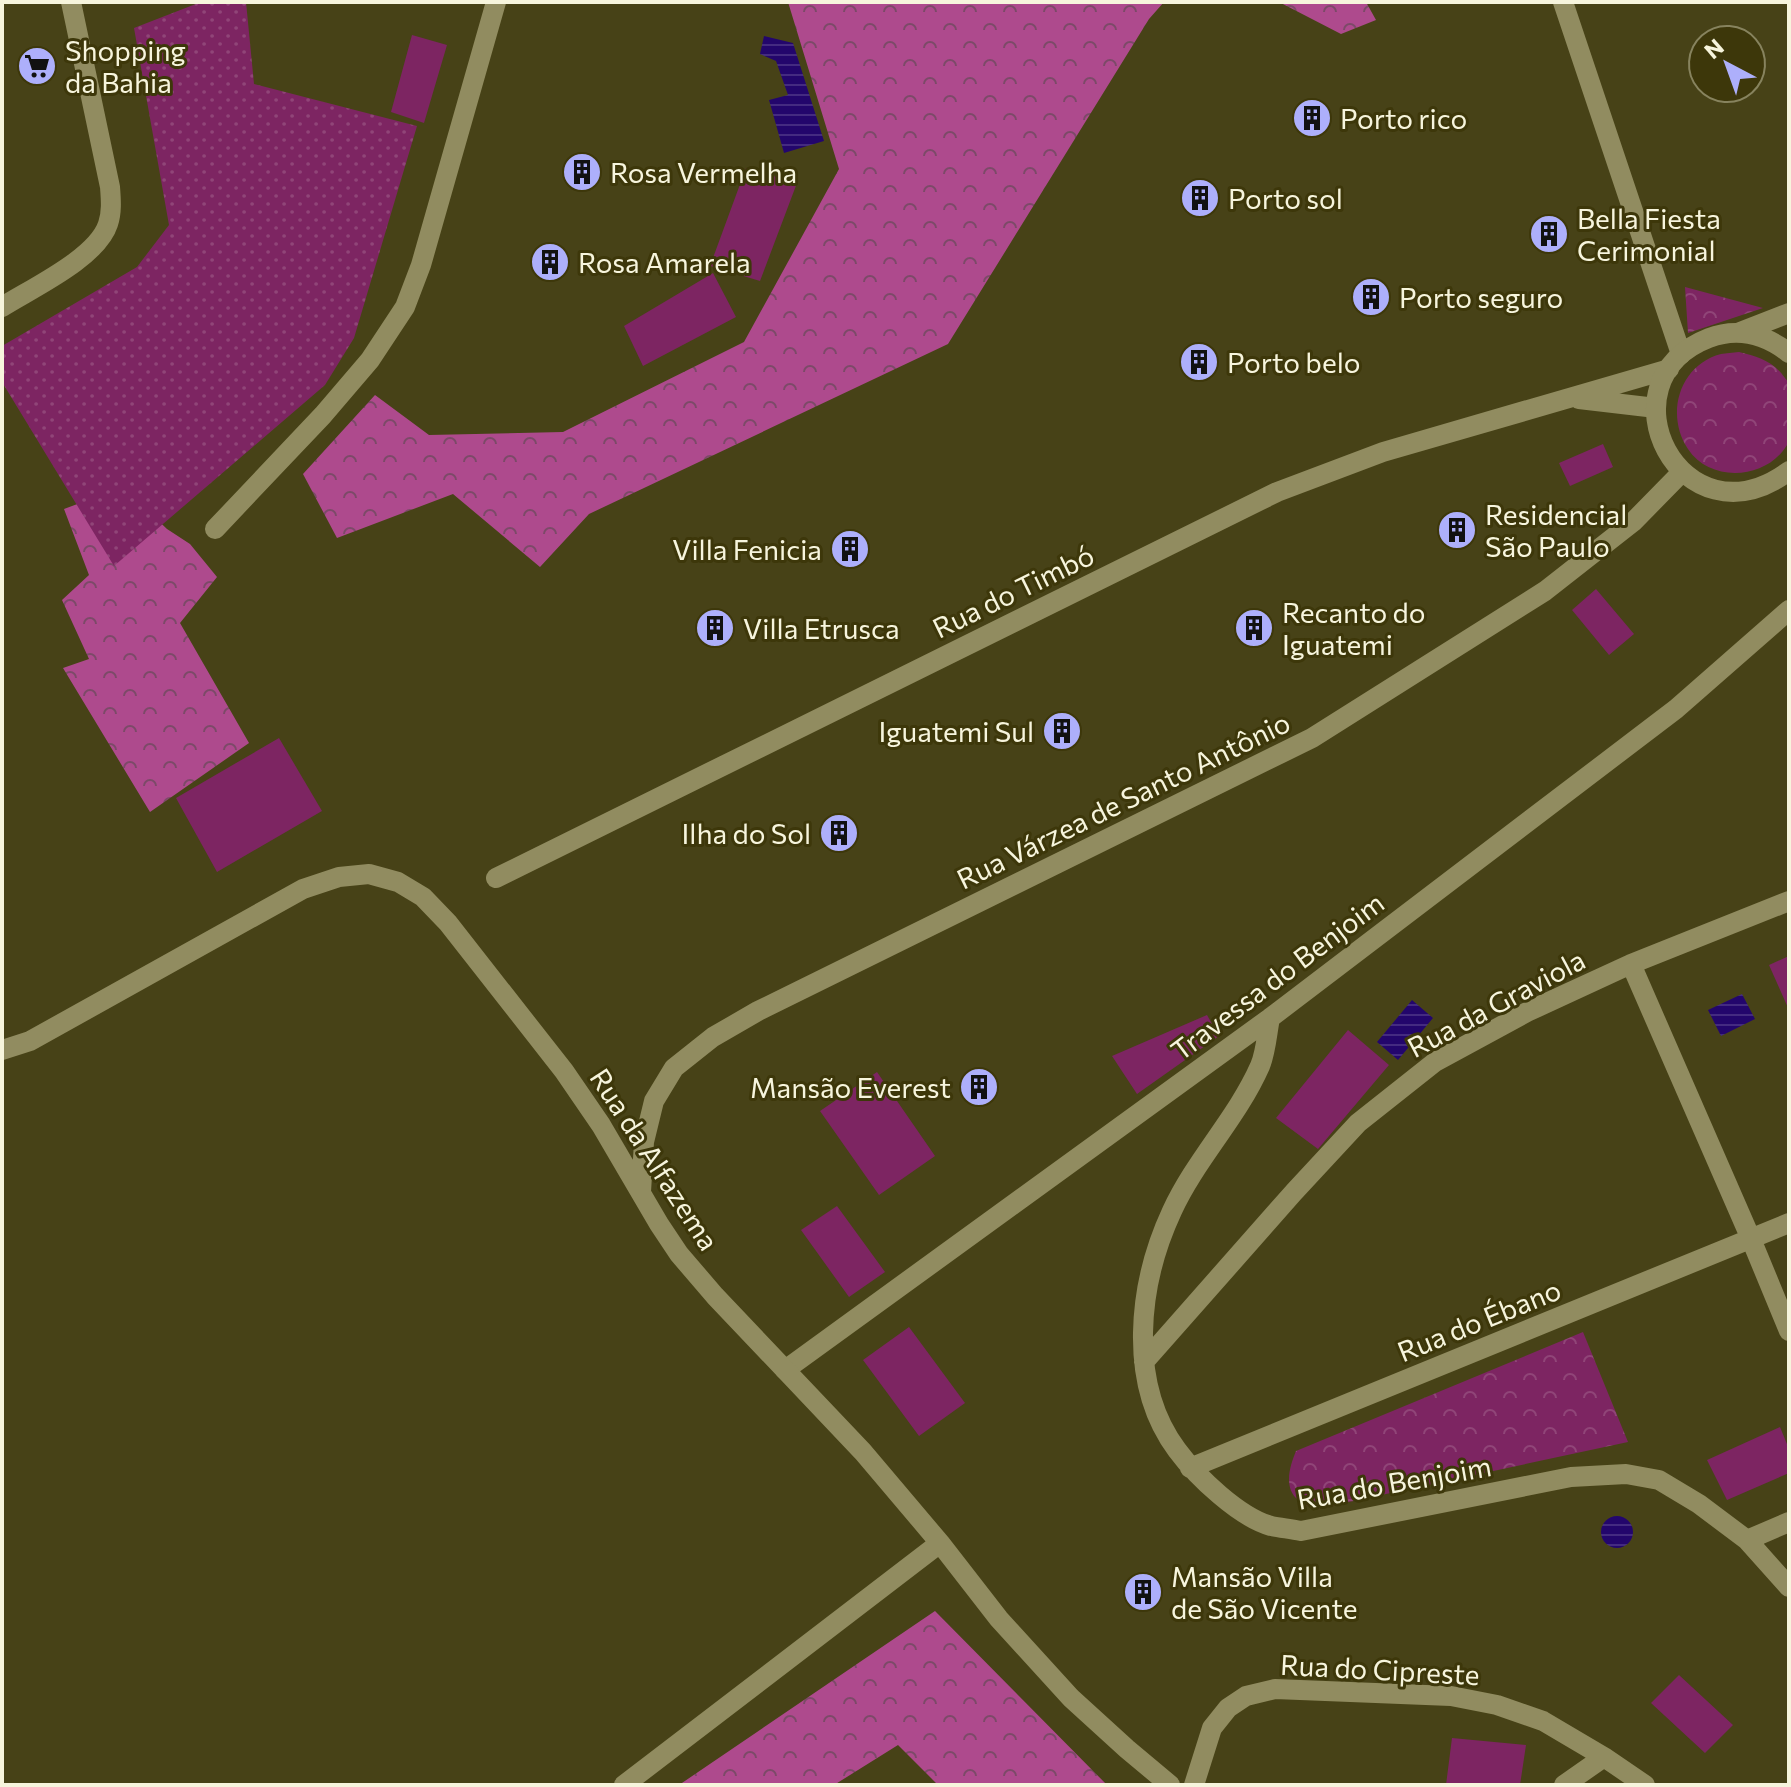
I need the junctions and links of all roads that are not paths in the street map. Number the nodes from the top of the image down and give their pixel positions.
1 (71, 2) edge
2 (496, 2) edge
3 (1563, 2) edge
4 (2, 307) edge
5 (1789, 313) edge
6 (1739, 332) junction
7 (1789, 353) edge
8 (1675, 362) junction
9 (1571, 398) junction
10 (1656, 408) junction
11 (1789, 471) edge
12 (1682, 472) junction
13 (215, 529) dead end
14 (1789, 610) edge
15 (496, 878) dead end
16 (1789, 901) edge
17 (1631, 964) junction
18 (1270, 1018) junction
19 (2, 1050) edge
20 (641, 1192) junction
21 (1789, 1223) edge
22 (1751, 1239) junction
23 (1789, 1331) edge
24 (1144, 1362) junction
25 (785, 1370) junction
26 (1190, 1468) junction
27 (1789, 1522) edge
28 (1747, 1540) junction
29 (940, 1543) junction
30 (1789, 1587) edge
31 (1604, 1757) junction
32 (624, 1785) edge
33 (1170, 1785) edge
34 (1194, 1785) edge
35 (1564, 1785) edge
36 (1645, 1785) edge

1 - 4 street
2 - 13 street
3 - 8 street
5 - 6 street
6 - 7 street
6 - 8 street, Rua do Timbó
8 - 9 street, Rua do Timbó
8 - 10 street
9 - 10 street, Rua do Timbó
9 - 15 street, Rua do Timbó
10 - 12 street
11 - 12 street
12 - 20 street, Rua Várzea de Santo Antônio
14 - 18 street, Travessa do Benjoim
16 - 17 street, Rua da Graviola
17 - 22 street
17 - 24 street, Rua da Graviola
18 - 24 street, Rua do Benjoim
18 - 25 street, Travessa do Benjoim
19 - 20 street, Rua da Alfazema
20 - 25 street, Rua da Alfazema
21 - 22 street, Rua do Ébano
22 - 23 street
22 - 26 street, Rua do Ébano
24 - 26 street, Rua do Benjoim
25 - 29 street, Rua da Alfazema
26 - 28 street, Rua do Benjoim
27 - 28 street
28 - 30 street, Rua do Benjoim
29 - 32 street
29 - 33 street, Rua da Alfazema
31 - 34 street, Rua do Cipreste
31 - 35 street
31 - 36 street, Rua do Cipreste

